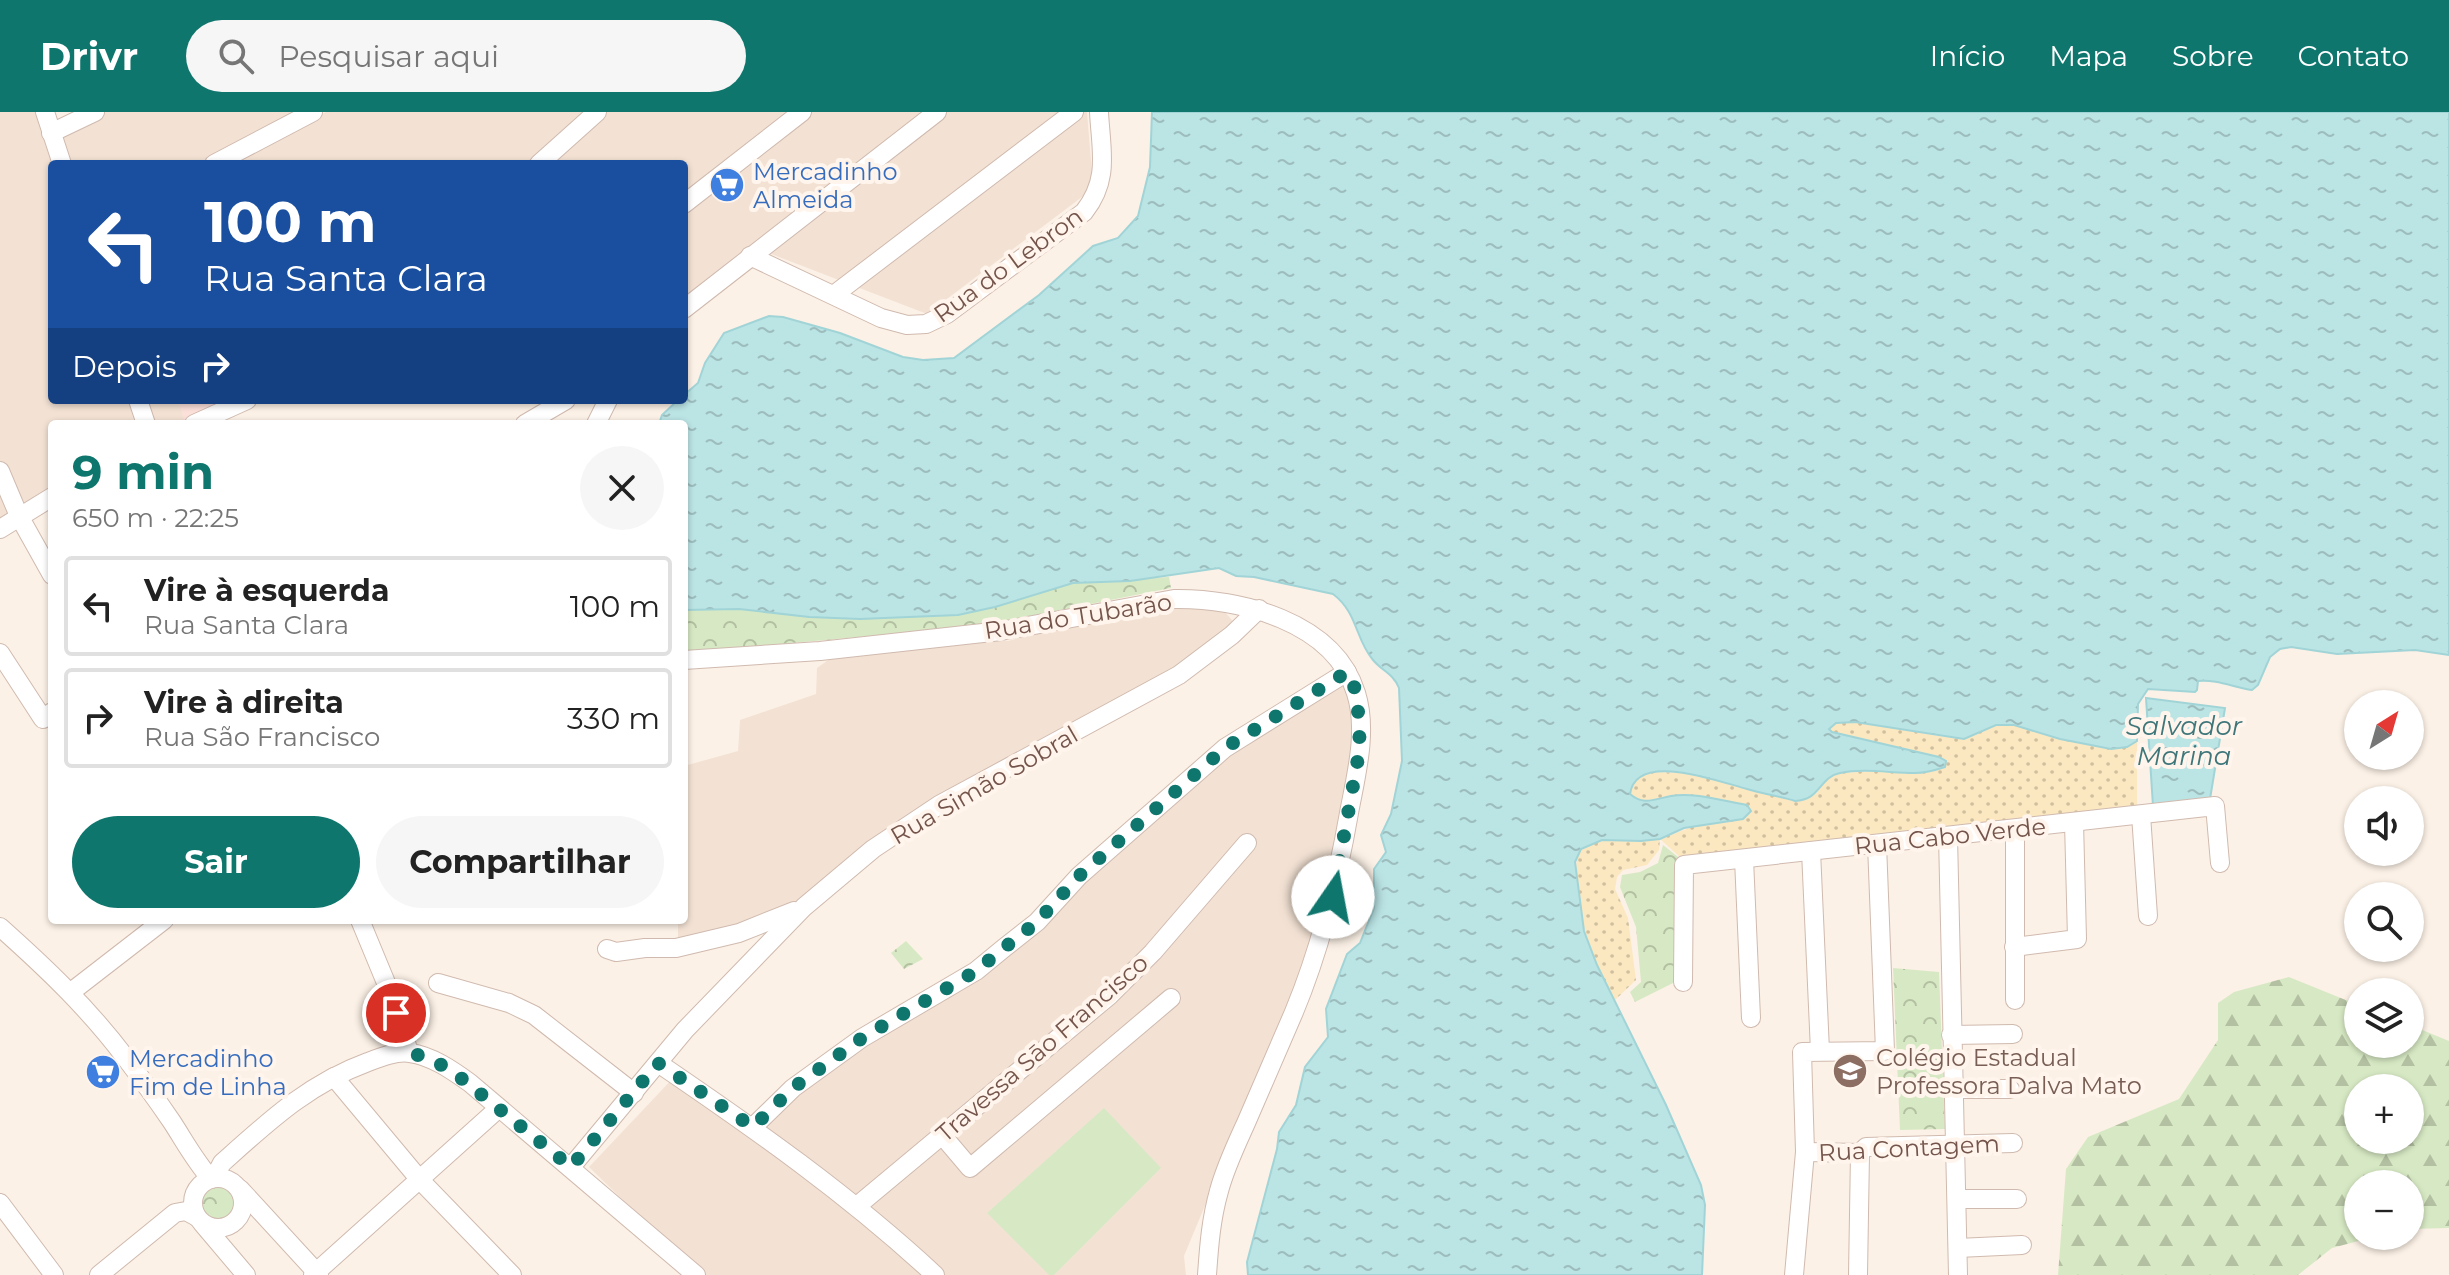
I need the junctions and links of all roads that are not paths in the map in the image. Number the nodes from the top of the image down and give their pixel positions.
1 (45, 112) edge
2 (95, 112) edge
3 (313, 112) edge
4 (597, 112) edge
5 (802, 112) edge
6 (937, 112) edge
7 (1074, 112) edge
8 (1099, 112) edge
9 (51, 133) junction
10 (61, 160) edge
11 (222, 160) edge
12 (543, 160) edge
13 (688, 201) edge
14 (750, 256) junction
15 (835, 294) junction
16 (688, 306) edge
17 (238, 404) edge
18 (559, 404) edge
19 (203, 420) edge
20 (532, 420) edge
21 (0, 471) edge
22 (48, 499) edge
23 (19, 516) junction
24 (0, 529) edge
25 (48, 568) edge
26 (1259, 609) junction
27 (0, 653) edge
28 (688, 660) edge
29 (1347, 672) junction
30 (47, 715) edge
31 (2141, 815) junction
32 (2074, 822) junction
33 (2015, 829) junction
34 (1948, 836) junction
35 (1247, 843) dead end
36 (1877, 844) junction
37 (1811, 851) junction
38 (1744, 859) junction
39 (2220, 863) dead end
40 (804, 907) junction
41 (2148, 916) dead end
42 (159, 924) edge
43 (362, 924) edge
44 (0, 927) edge
45 (2014, 947) junction
46 (607, 949) dead end
47 (1683, 982) dead end
48 (438, 983) dead end
49 (71, 992) junction
50 (1171, 998) dead end
51 (2015, 1000) dead end
52 (1751, 1018) dead end
53 (2013, 1034) dead end
54 (1951, 1035) junction
55 (1820, 1051) junction
56 (409, 1052) junction
57 (658, 1063) junction
58 (334, 1077) junction
59 (1953, 1089) junction
60 (2010, 1089) dead end
61 (634, 1093) junction
62 (499, 1108) junction
63 (753, 1127) junction
64 (942, 1135) junction
65 (2013, 1143) dead end
66 (1954, 1144) junction
67 (1805, 1152) junction
68 (1860, 1153) junction
69 (571, 1167) junction
70 (420, 1180) junction
71 (208, 1181) junction
72 (240, 1189) junction
73 (1957, 1199) junction
74 (2017, 1199) dead end
75 (0, 1203) edge
76 (857, 1206) junction
77 (194, 1216) junction
78 (2022, 1245) dead end
79 (1958, 1248) junction
80 (316, 1274) edge
81 (54, 1275) edge
82 (99, 1275) edge
83 (246, 1275) edge
84 (512, 1275) edge
85 (696, 1275) edge
86 (935, 1275) edge
87 (1207, 1275) edge
88 (1794, 1275) edge
89 (1858, 1275) edge
90 (1958, 1275) edge

1 - 9 street
2 - 9 street
3 - 11 street
4 - 12 street
5 - 13 street
6 - 14 street
7 - 15 street
8 - 15 street, Rua do Lebron
9 - 10 street
14 - 15 street, Rua do Lebron
14 - 16 street
17 - 19 street
18 - 20 street
21 - 23 street
22 - 23 street
23 - 24 street
23 - 25 street
26 - 28 street, Rua do Tubarão
26 - 29 street, Rua do Tubarão
26 - 40 street, Rua Simão Sobral
27 - 30 street
29 - 63 street
29 - 87 street, Rua do Tubarão
31 - 32 street, Rua Cabo Verde
31 - 39 street, Rua Cabo Verde
31 - 41 street
32 - 33 street, Rua Cabo Verde
32 - 45 street
33 - 34 street, Rua Cabo Verde
33 - 45 street
34 - 36 street, Rua Cabo Verde
34 - 54 street
35 - 64 street, Travessa Sāo Francisco
36 - 37 street, Rua Cabo Verde
36 - 55 street
37 - 38 street, Rua Cabo Verde
37 - 55 street
38 - 47 street, Rua Cabo Verde
38 - 52 street
40 - 46 street
40 - 57 street, Rua Simão Sobral
42 - 49 street
43 - 56 street
44 - 49 street
45 - 51 street
48 - 61 street
49 - 71 street
50 - 64 street
53 - 54 street
54 - 59 street
55 - 67 street
56 - 58 street
56 - 62 street
57 - 61 street, Rua Simão Sobral
57 - 63 street
58 - 70 street
58 - 71 street
59 - 60 street
59 - 66 street
61 - 69 street, Rua Simão Sobral
62 - 69 street
62 - 70 street
63 - 76 street
64 - 76 street, Travessa Sāo Francisco
65 - 66 street, Rua Contagem
66 - 68 street, Rua Contagem
66 - 73 street
67 - 68 street, Rua Contagem
67 - 88 street
68 - 89 street
69 - 85 street
70 - 80 street
70 - 84 street
71 - 72 street
71 - 77 street
72 - 77 street
72 - 80 street
73 - 74 street
73 - 79 street
75 - 81 street
76 - 86 street
77 - 82 street
77 - 83 street
78 - 79 street
79 - 90 street

